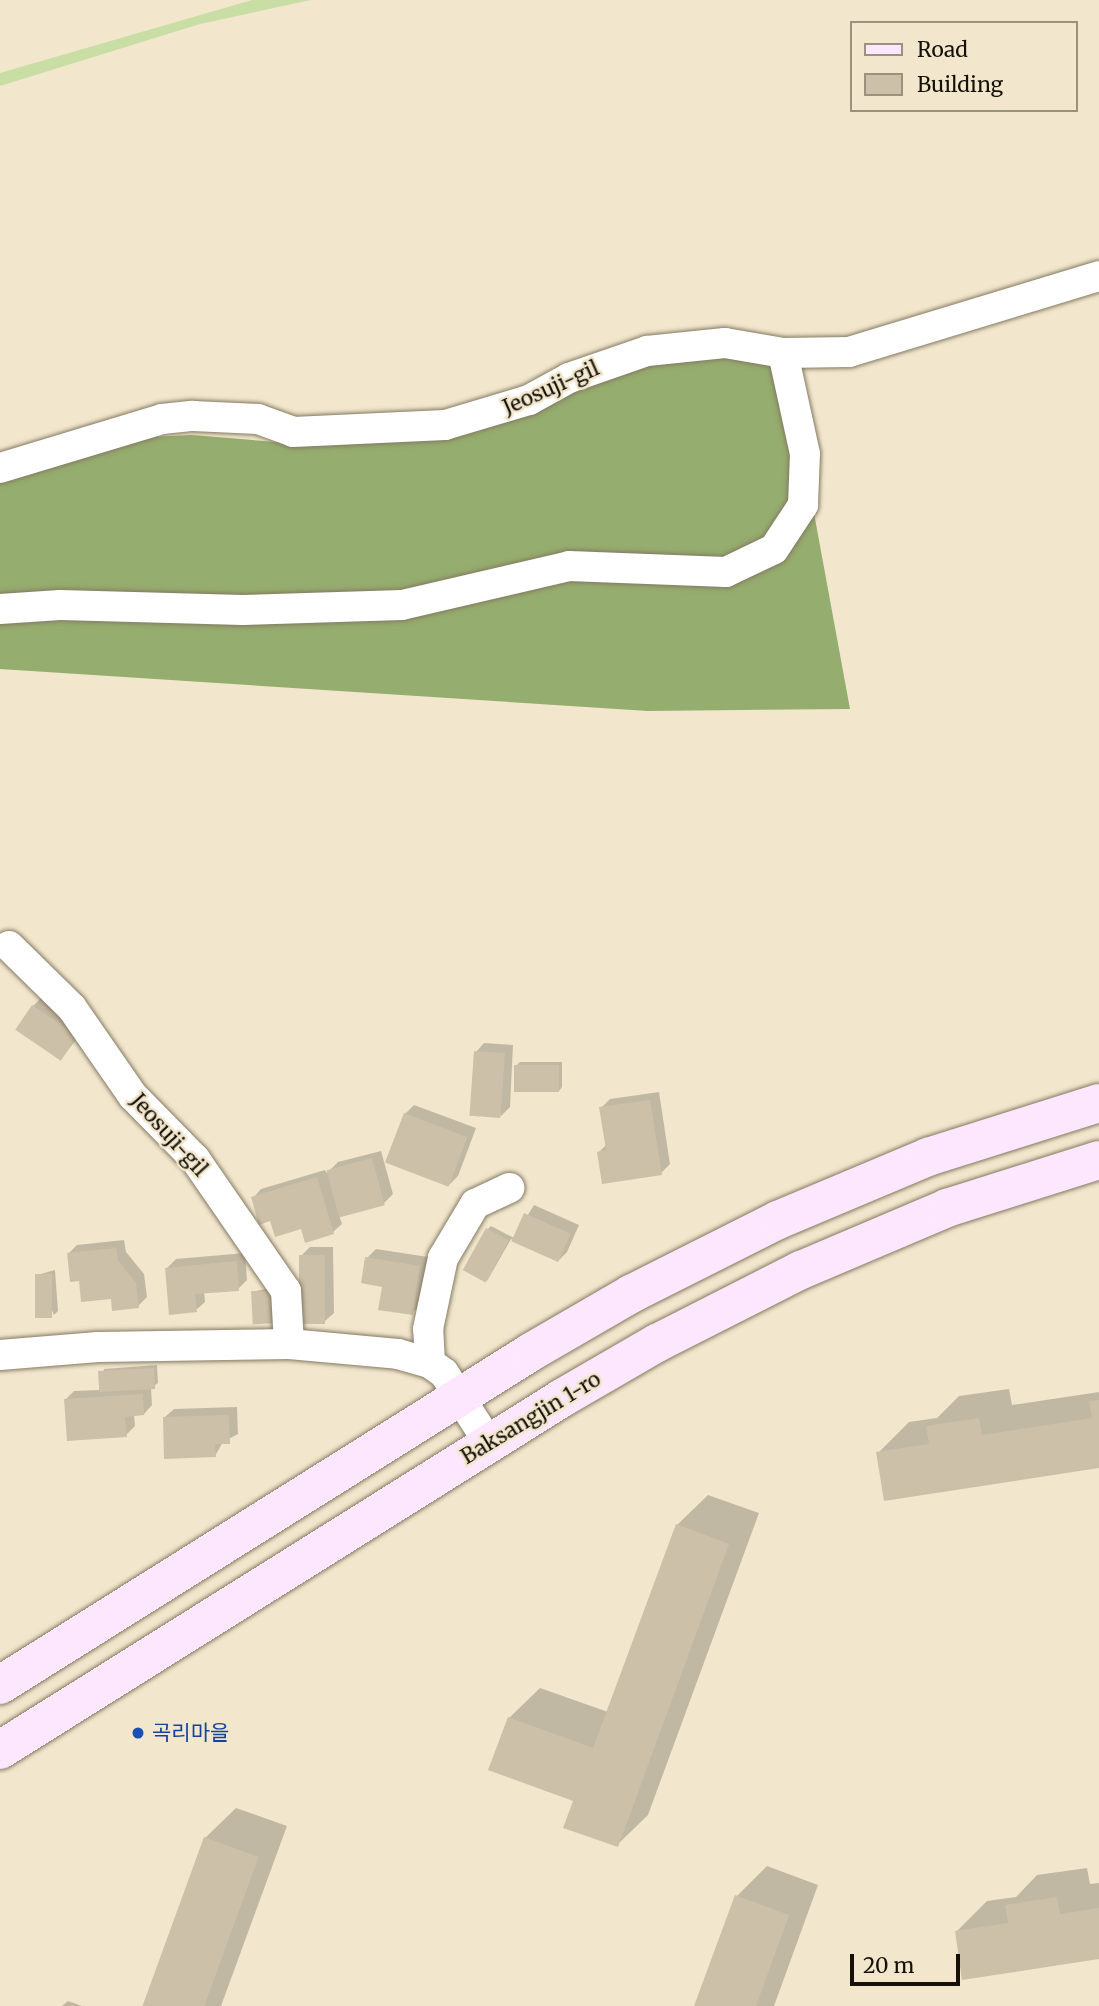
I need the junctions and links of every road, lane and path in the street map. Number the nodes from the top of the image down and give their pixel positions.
1 (1099, 276) edge
2 (783, 353) junction
3 (0, 468) edge
4 (0, 609) edge
5 (9, 946) dead end
6 (1099, 1103) edge
7 (1099, 1160) edge
8 (510, 1188) dead end
9 (289, 1344) junction
10 (0, 1355) edge
11 (430, 1363) junction
12 (460, 1396) junction
13 (489, 1443) junction
14 (0, 1685) edge
15 (0, 1750) edge

1 - 2 street, Jeosuji-gil
2 - 3 street, Jeosuji-gil
2 - 4 street
5 - 9 street, Jeosuji-gil
6 - 12 street
7 - 13 street, Baksangjin 1-ro
8 - 11 street
9 - 10 street
9 - 11 street
11 - 12 street
12 - 13 street
12 - 14 street
13 - 15 street, Baksangjin 1-ro

